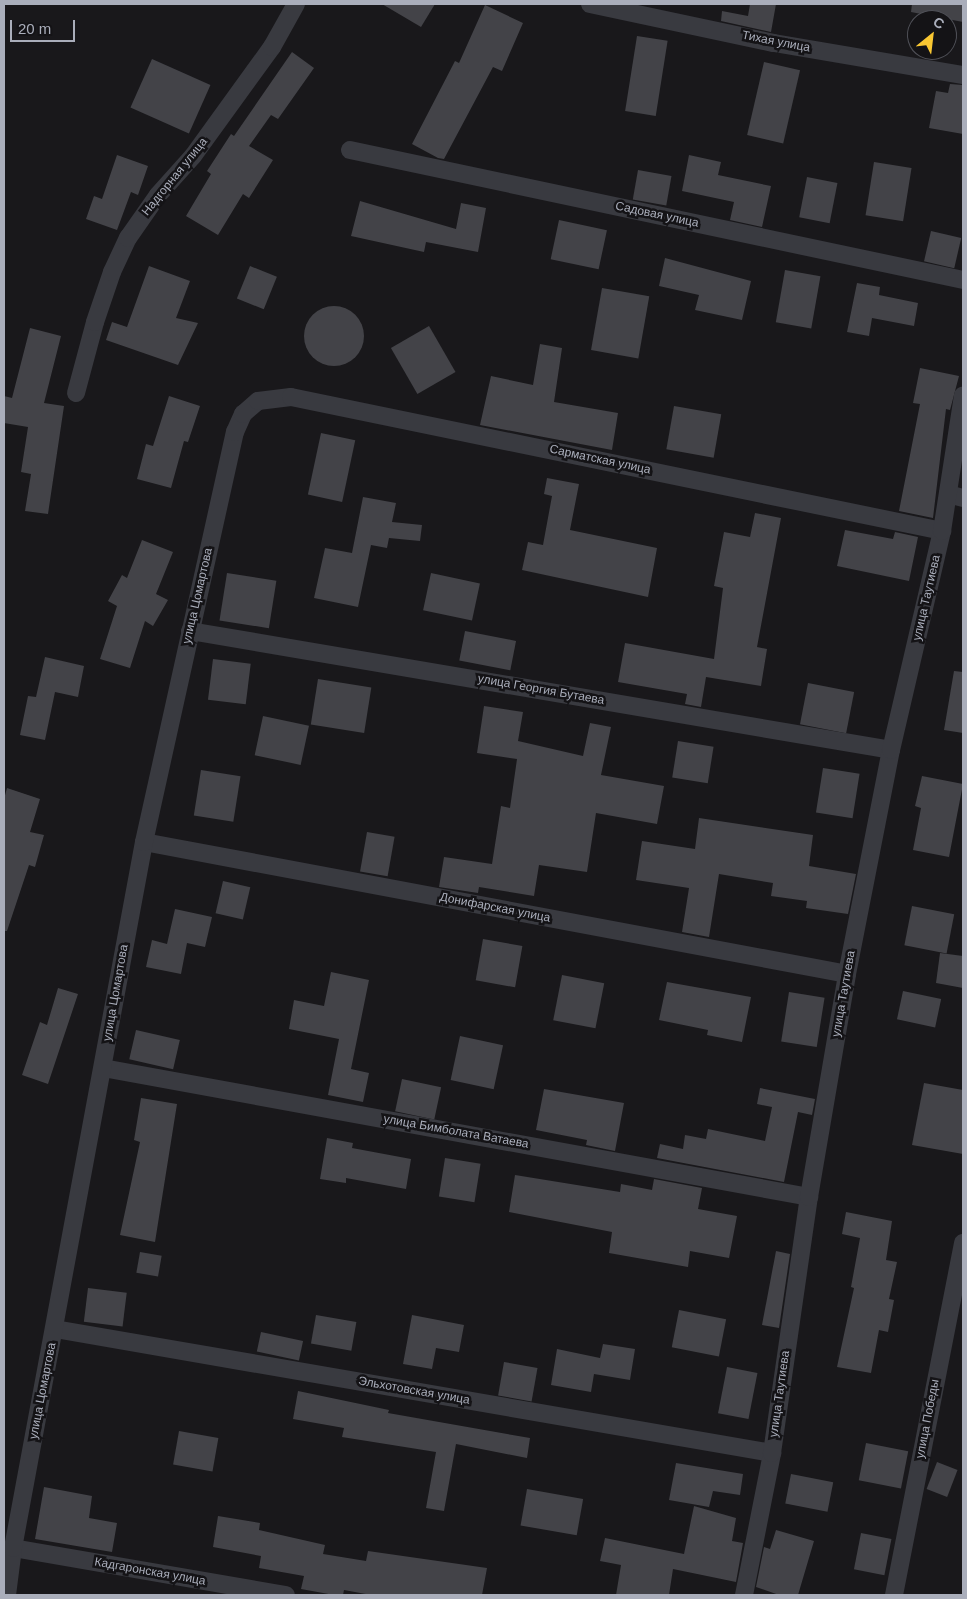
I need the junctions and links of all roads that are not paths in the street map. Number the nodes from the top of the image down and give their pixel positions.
1 (296, 4) edge
2 (590, 4) edge
3 (963, 75) edge
4 (350, 150) dead end
5 (963, 280) edge
6 (76, 393) dead end
7 (963, 396) edge
8 (258, 401) joint
9 (956, 496) edge
10 (942, 530) junction
11 (190, 631) junction
12 (891, 750) junction
13 (144, 842) junction
14 (847, 974) junction
15 (103, 1068) junction
16 (809, 1197) junction
17 (963, 1243) edge
18 (55, 1329) junction
19 (772, 1453) junction
20 (13, 1548) junction
21 (7, 1595) edge
22 (286, 1595) edge
23 (744, 1595) edge
24 (894, 1595) edge

1 - 6 street, Надгорная улица
2 - 3 street, Тихая улица
4 - 5 street, Садовая улица
7 - 9 street, улица Таутиева
8 - 10 street, Сарматская улица
8 - 11 street, улица Цомартова
9 - 10 street, улица Таутиева
10 - 12 street, улица Таутиева
11 - 12 street, улица Георгия Бутаева
11 - 13 street, улица Цомартова
12 - 14 street, улица Таутиева
13 - 14 street, Донифарская улица
13 - 15 street, улица Цомартова
14 - 16 street, улица Таутиева
15 - 16 street, улица Бимболата Ватаева
15 - 18 street, улица Цомартова
16 - 19 street, улица Таутиева
17 - 24 street, улица Победы
18 - 19 street, Эльхотовская улица
18 - 20 street, улица Цомартова
19 - 23 street, улица Таутиева
20 - 21 street, улица Цомартова
20 - 22 street, Кадгаронская улица

